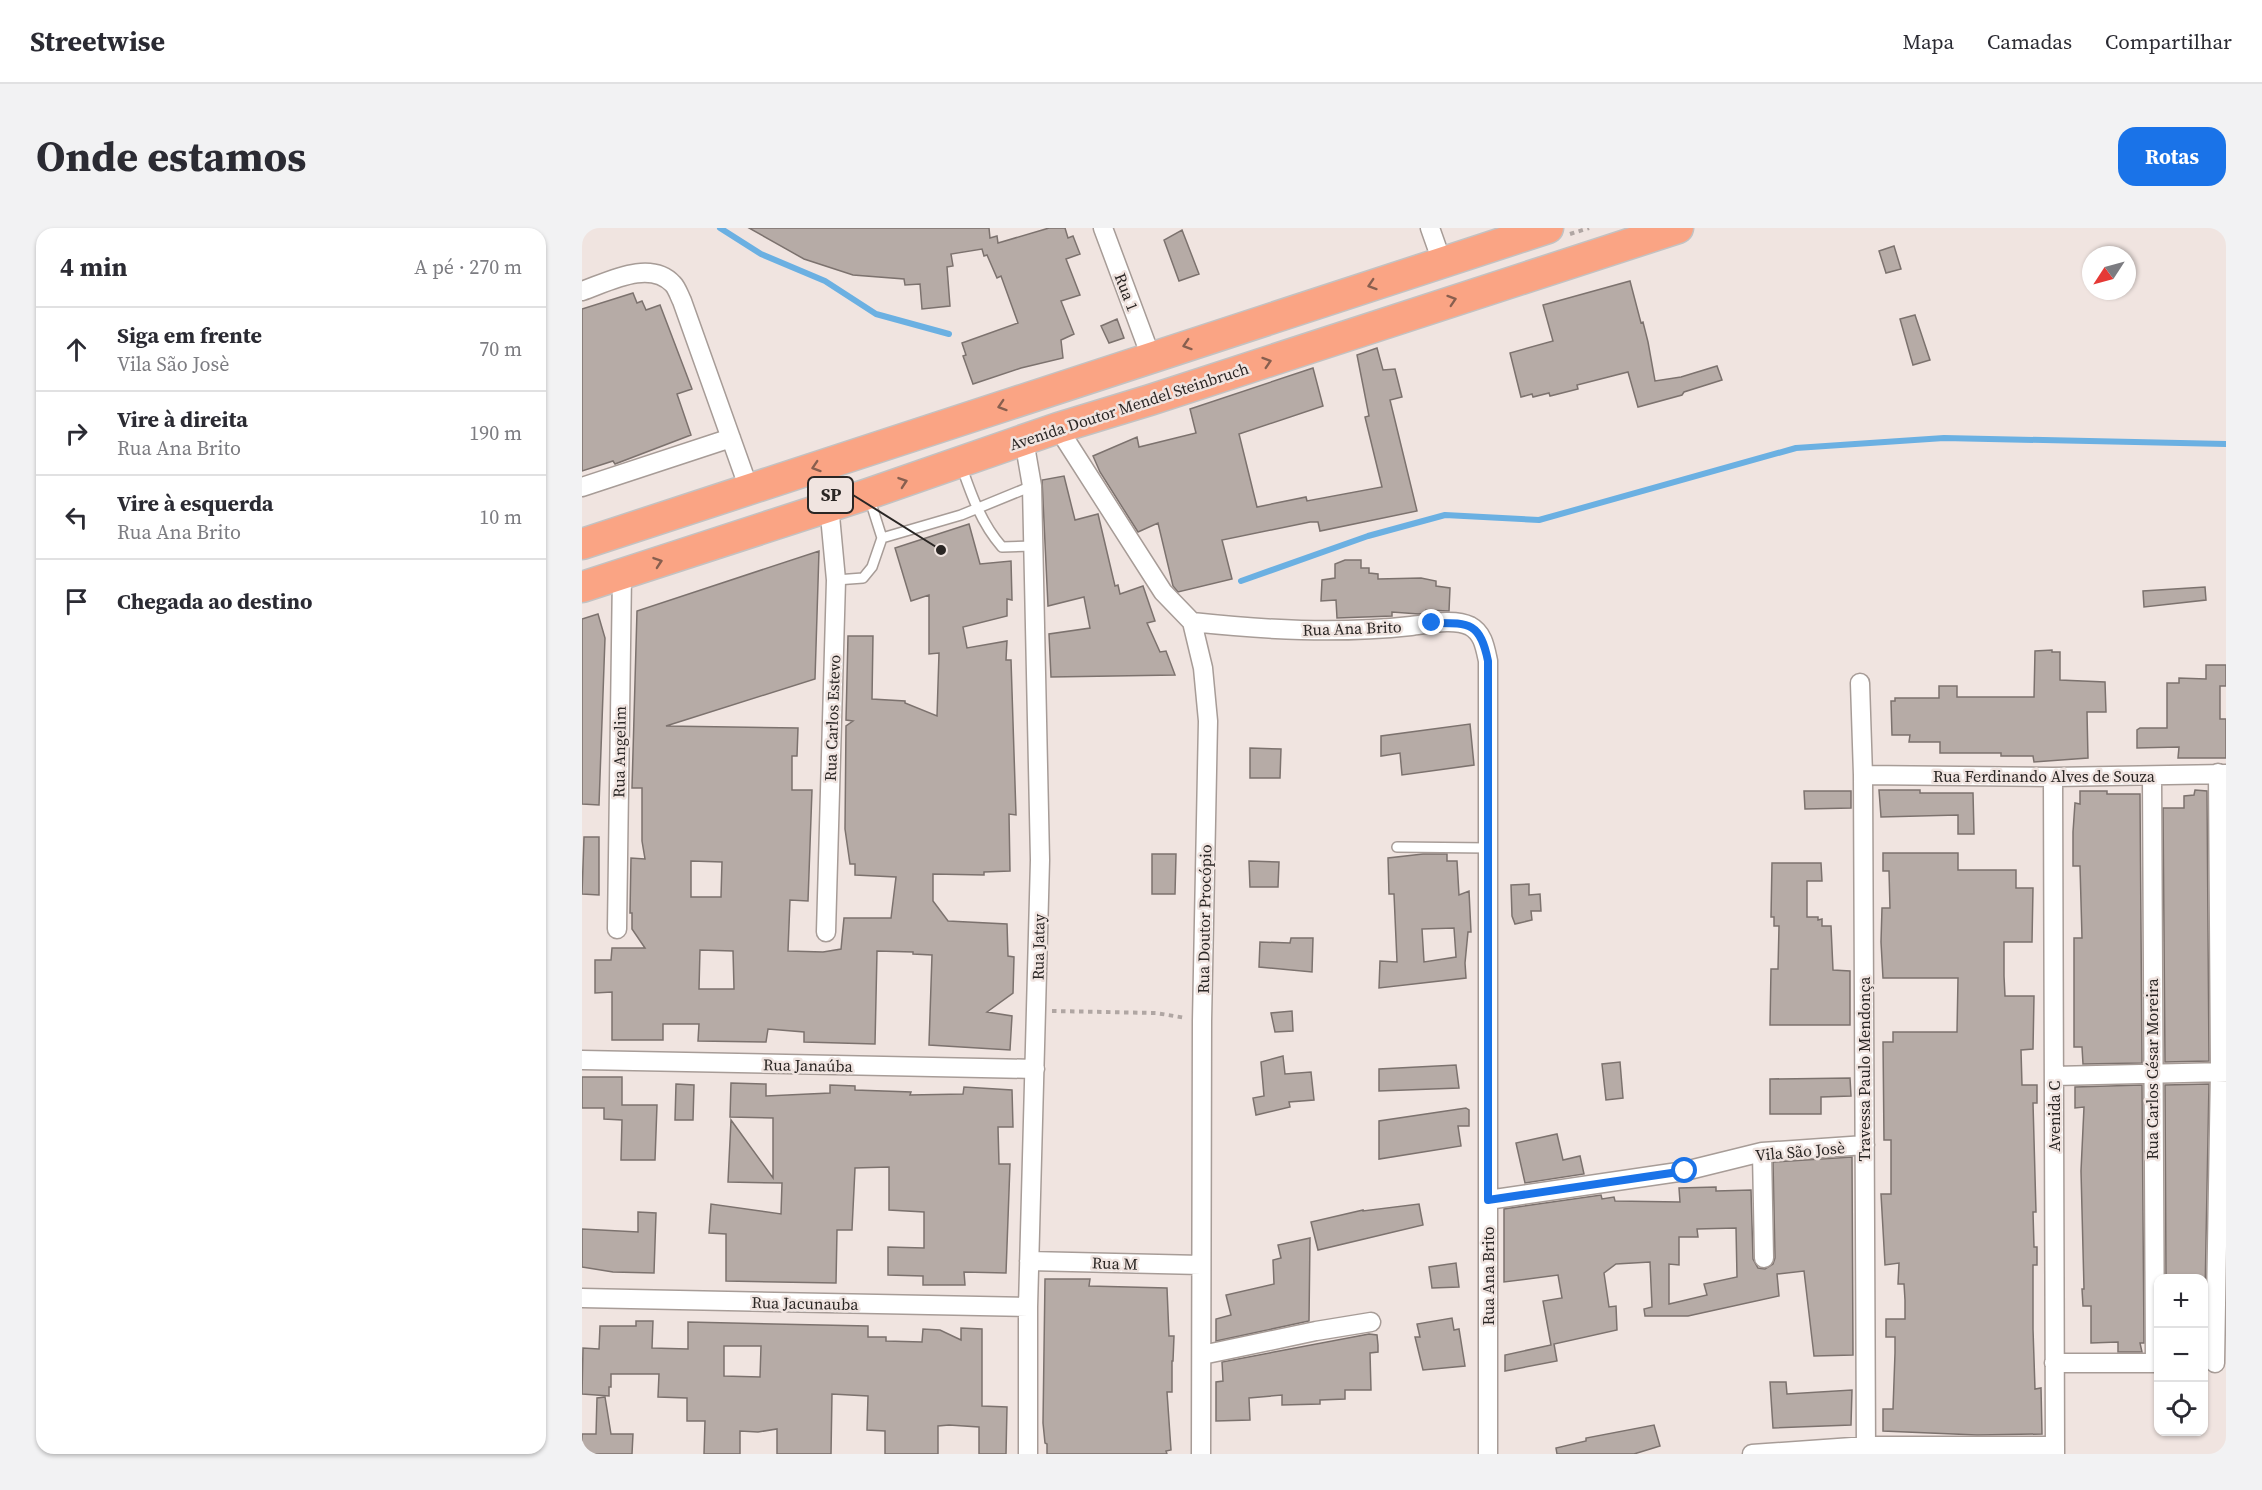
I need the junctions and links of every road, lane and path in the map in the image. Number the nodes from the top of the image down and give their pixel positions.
1 (1103, 228) edge
2 (1430, 228) edge
3 (1548, 228) edge
4 (1678, 228) edge
5 (1442, 262) junction
6 (582, 291) edge
7 (1151, 357) junction
8 (1058, 428) junction
9 (731, 438) junction
10 (1024, 440) junction
11 (960, 462) junction
12 (1032, 486) junction
13 (582, 487) edge
14 (749, 489) junction
15 (868, 494) junction
16 (829, 505) junction
17 (977, 509) junction
18 (882, 538) junction
19 (582, 544) edge
20 (1033, 546) junction
21 (622, 574) junction
22 (836, 580) junction
23 (582, 587) edge
24 (1192, 622) junction
25 (1860, 683) dead end
26 (2222, 773) edge
27 (1863, 775) junction
28 (2152, 776) junction
29 (2053, 777) junction
30 (1398, 847) dead end
31 (1488, 848) junction
32 (617, 929) dead end
33 (826, 932) dead end
34 (1037, 1011) junction
35 (1202, 1021) junction
36 (582, 1060) edge
37 (1035, 1070) junction
38 (2223, 1072) edge
39 (2152, 1075) junction
40 (2054, 1076) junction
41 (1864, 1145) junction
42 (1762, 1152) junction
43 (1488, 1200) junction
44 (1764, 1258) dead end
45 (1029, 1261) junction
46 (1201, 1265) junction
47 (582, 1298) edge
48 (1028, 1307) junction
49 (1371, 1322) dead end
50 (2156, 1328) edge
51 (1202, 1354) junction
52 (2054, 1363) junction
53 (2154, 1363) edge
54 (2215, 1363) edge
55 (1866, 1450) edge
56 (2055, 1450) edge
57 (1028, 1454) edge
58 (1201, 1454) edge
59 (1488, 1454) edge
60 (1752, 1454) edge

1 - 7 street, Rua 1
2 - 5 street
3 - 5 highway
8 -> 4 highway, Avenida Doutor Mendel Steinbruch
5 -> 7 highway
6 - 9 street
7 -> 14 highway
8 - 10 highway, Avenida Doutor Mendel Steinbruch
8 - 24 street
9 - 13 street
9 - 14 street
10 - 11 highway, Avenida Doutor Mendel Steinbruch
10 - 12 street, Rua Jatay
15 -> 11 highway, Avenida Doutor Mendel Steinbruch
11 - 17 lane
12 - 17 lane
12 - 20 street, Rua Jatay
14 - 19 highway
15 - 16 highway, Avenida Doutor Mendel Steinbruch
15 - 18 lane
21 -> 16 highway, Avenida Doutor Mendel Steinbruch
16 - 22 street, Rua Carlos Estevo
17 - 18 lane
17 - 20 lane
18 - 22 lane
20 - 34 street, Rua Jatay
21 - 23 highway, Avenida Doutor Mendel Steinbruch
21 - 32 street, Rua Angelim
22 - 33 street, Rua Carlos Estevo
24 - 31 street, Rua Ana Brito
24 - 35 street, Rua Doutor Procópio
25 - 27 street, Travessa Paulo Mendonça
26 - 28 street, Rua Ferdinando Alves de Souza
26 - 38 street
27 - 29 street, Rua Ferdinando Alves de Souza
27 - 41 street, Travessa Paulo Mendonça
28 - 29 street, Rua Ferdinando Alves de Souza
28 - 39 street, Rua Carlos César Moreira
29 - 40 street, Avenida C
30 - 31 lane
31 - 43 street, Rua Ana Brito
34 - 35 path
34 - 37 street, Rua Jatay
35 - 46 street, Rua Doutor Procópio
36 - 37 street, Rua Janaúba
37 - 45 street, Rua Jatay
38 - 39 street
38 - 54 street
39 - 40 street
39 - 50 street, Rua Carlos César Moreira
40 - 52 street, Avenida C
41 - 42 street, Vila São Josè
41 - 55 street, Travessa Paulo Mendonça
42 - 43 street, Vila São Josè
42 - 44 street
43 - 59 street, Rua Ana Brito
45 - 46 street, Rua M
45 - 48 street, Rua Jatay
46 - 51 street, Rua Doutor Procópio
47 - 48 street, Rua Jacunauba
48 - 57 street, Rua Jatay
49 - 51 street
51 - 58 street, Rua Doutor Procópio
52 - 53 street
52 - 56 street, Avenida C
55 - 56 street
55 - 60 street

